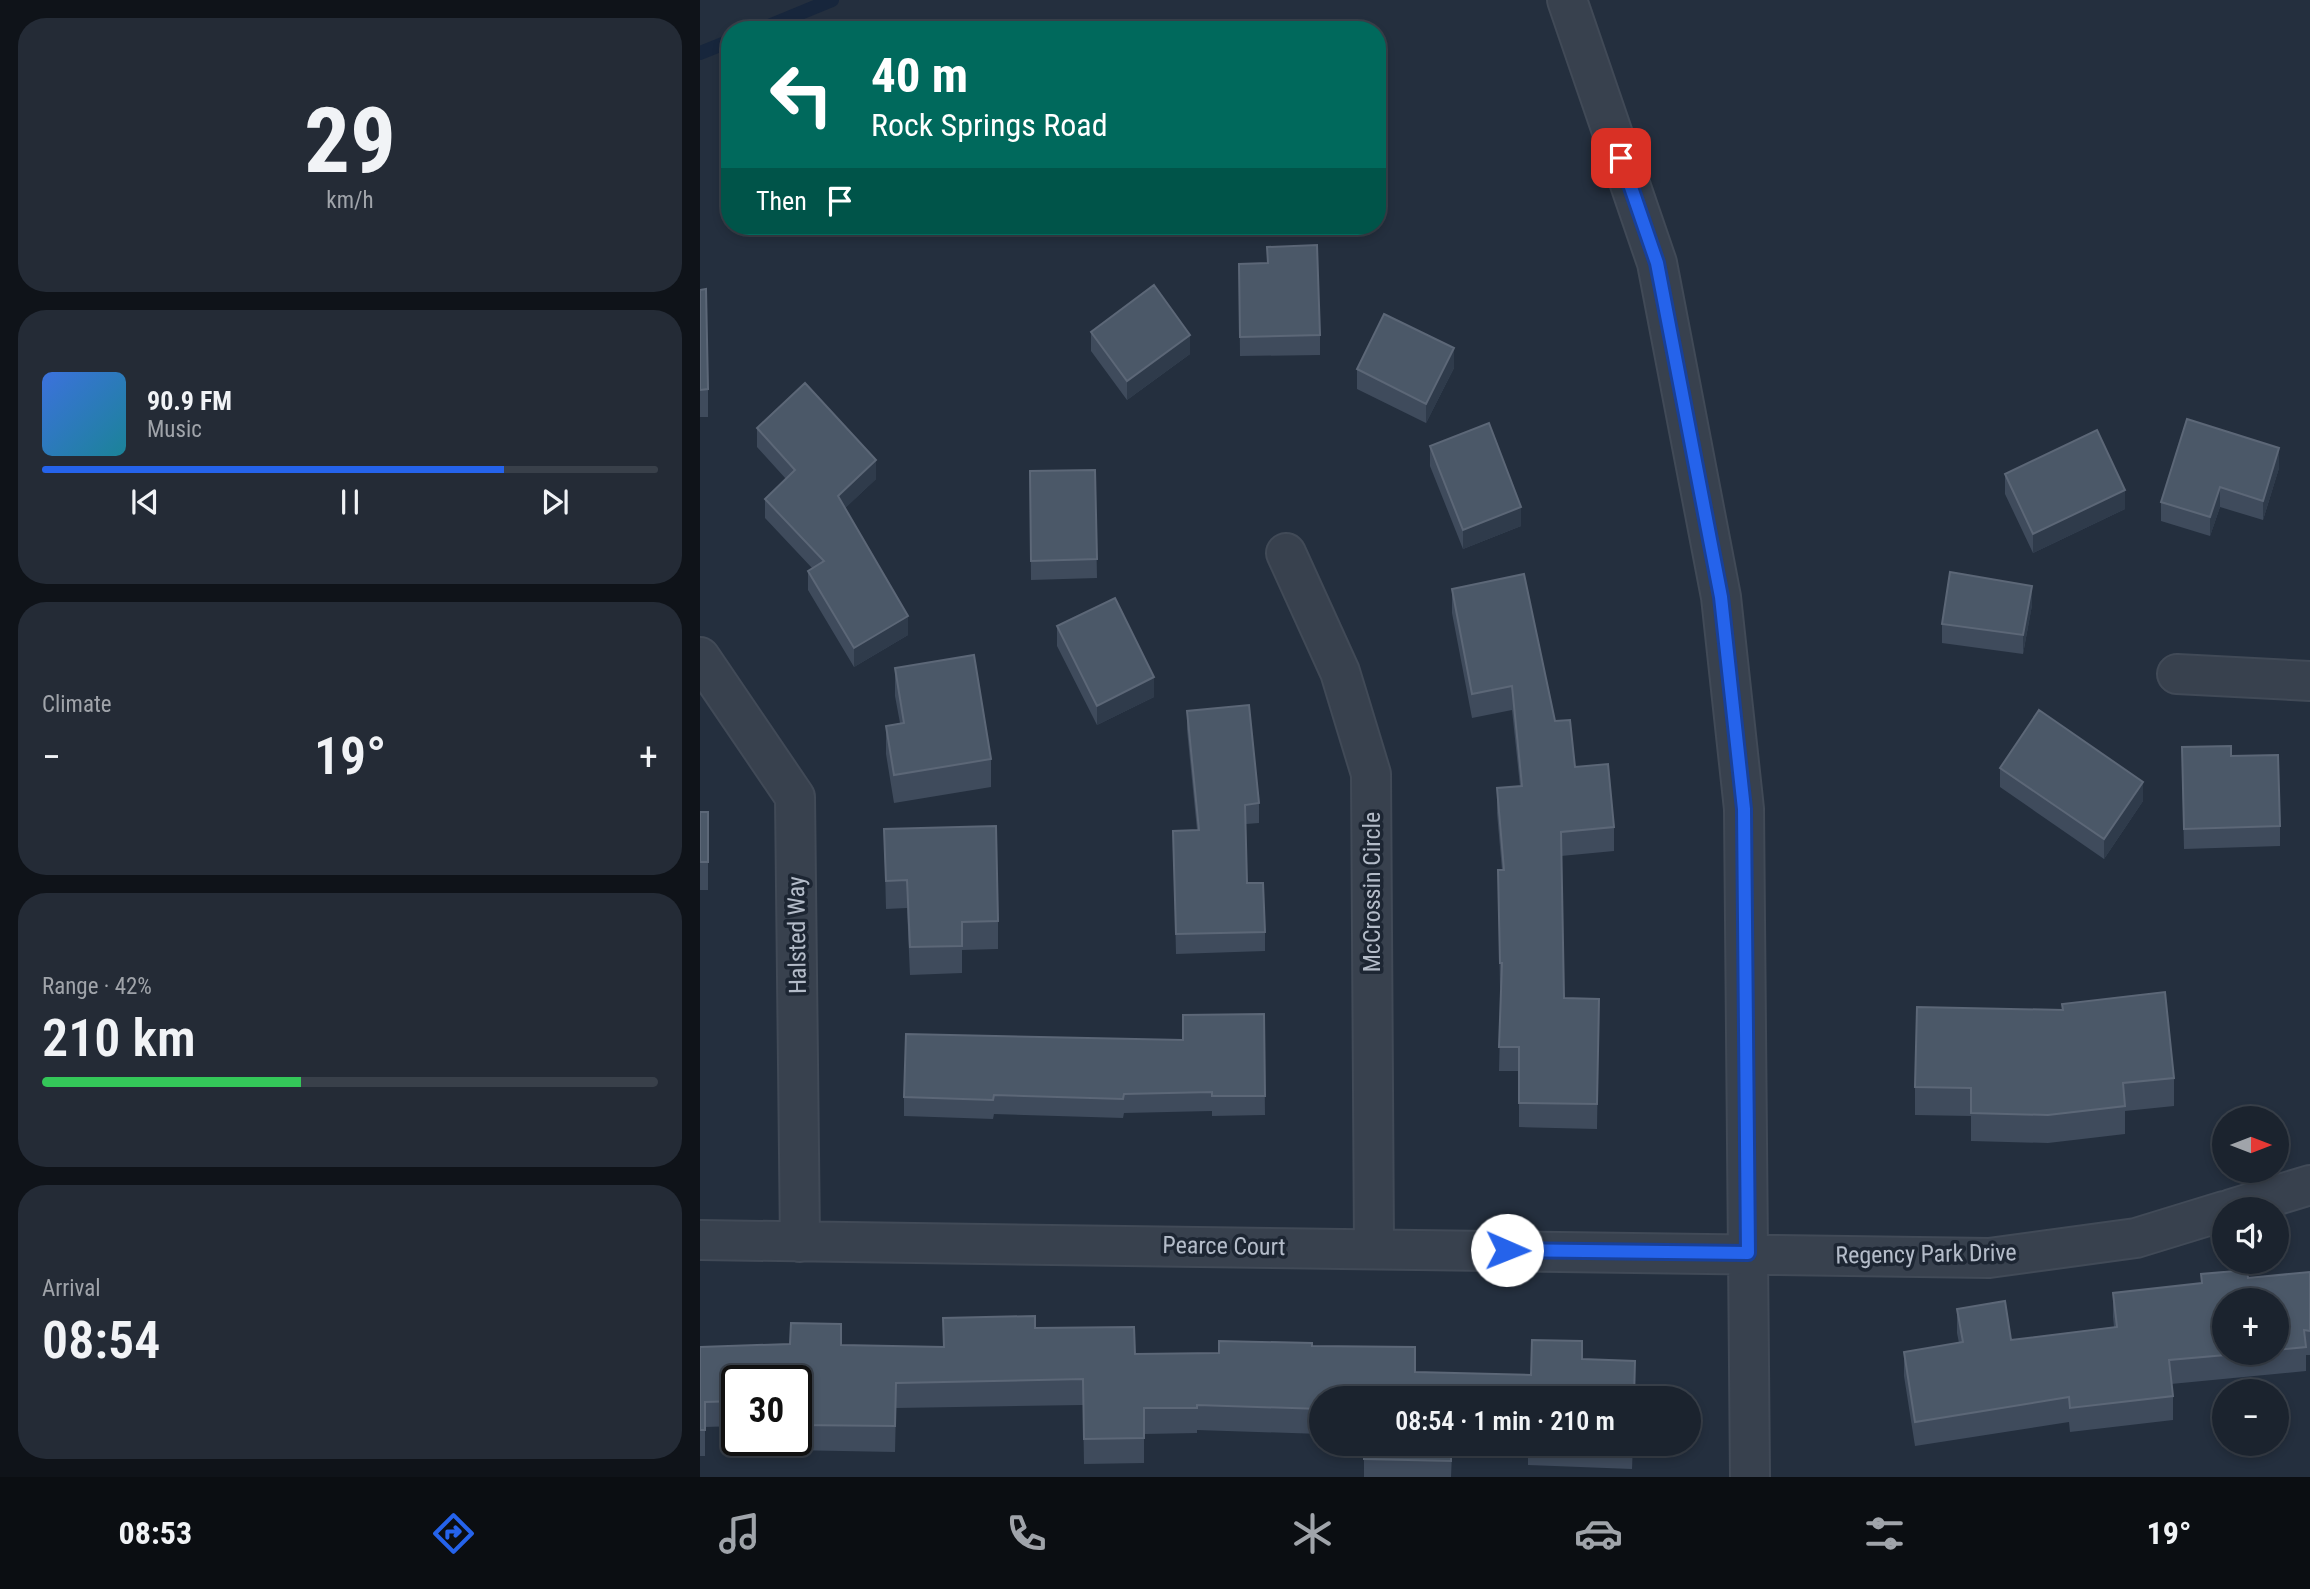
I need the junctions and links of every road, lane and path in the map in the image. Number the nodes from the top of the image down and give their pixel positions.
1 (1567, 0) edge
2 (1286, 553) dead end
3 (700, 657) edge
4 (2177, 674) dead end
5 (2310, 681) edge
6 (2310, 1185) edge
7 (2270, 1197) edge
8 (2212, 1215) edge
9 (700, 1240) edge
10 (800, 1242) junction
11 (1374, 1248) junction
12 (1748, 1253) junction
13 (1750, 1477) edge

1 - 12 street
2 - 11 street, McCrossin Circle
3 - 10 street, Halsted Way
4 - 5 street
6 - 7 street
8 - 12 street, Regency Park Drive
9 - 10 street, Pearce Court
10 - 11 street, Pearce Court
11 - 12 street, Pearce Court
12 - 13 street

